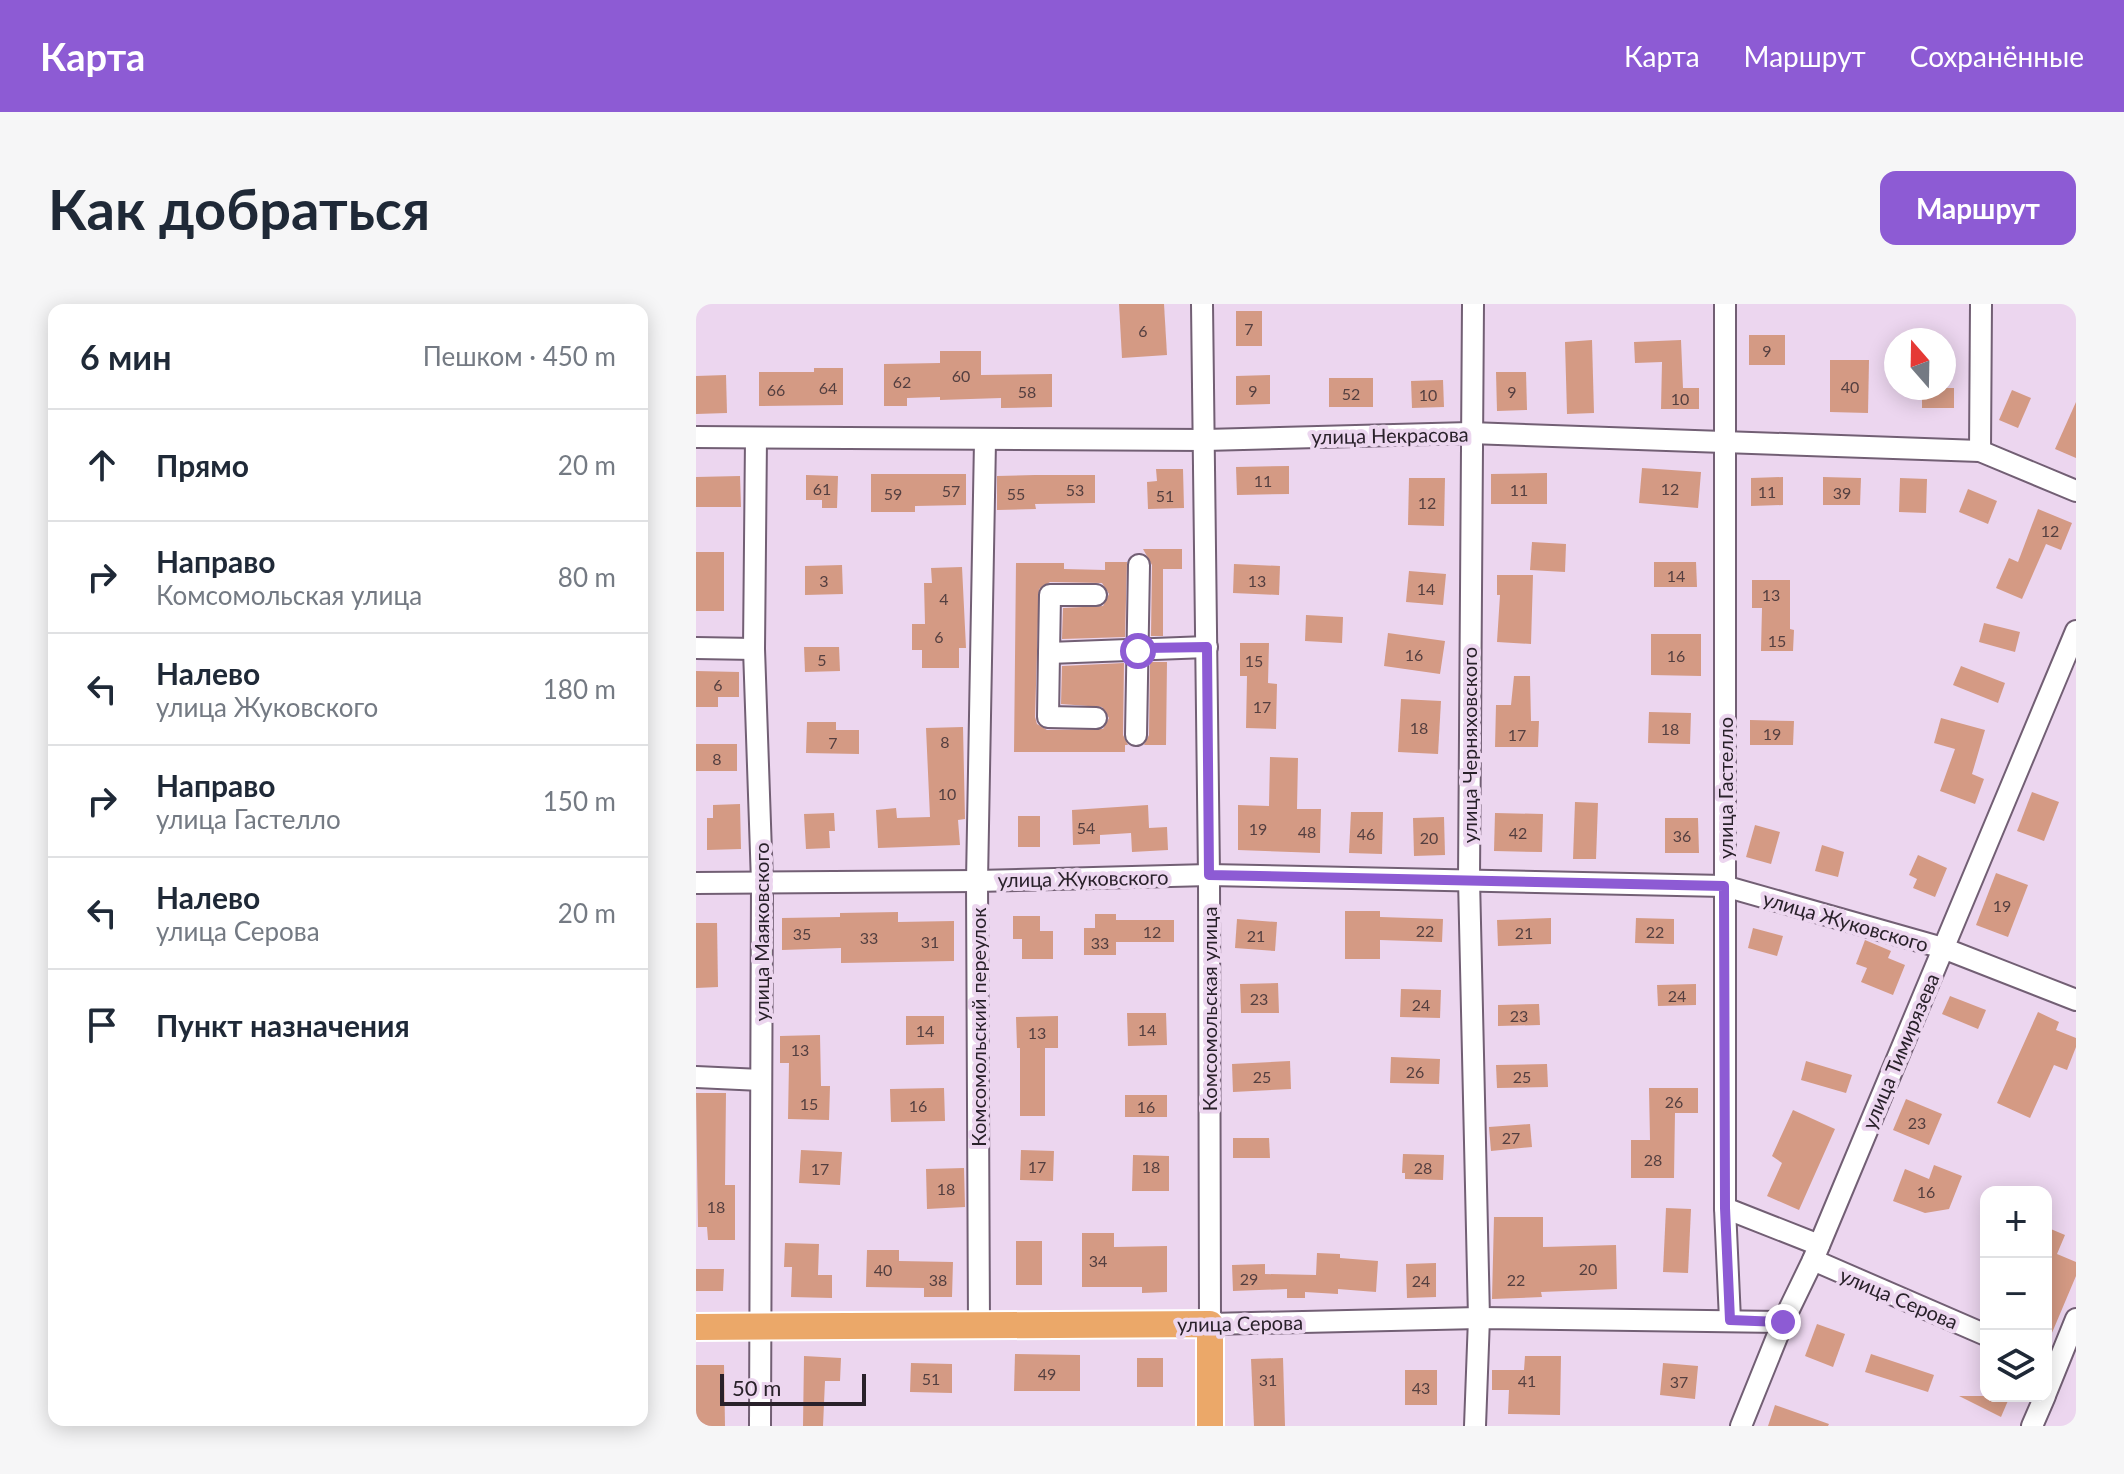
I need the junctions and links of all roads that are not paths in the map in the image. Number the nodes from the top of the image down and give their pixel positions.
1 (1202, 304) edge
2 (1473, 304) edge
3 (1725, 304) edge
4 (1981, 304) edge
5 (1470, 433) junction
6 (696, 437) edge
7 (756, 438) junction
8 (1205, 440) junction
9 (985, 441) junction
10 (1727, 444) junction
11 (1980, 451) junction
12 (2076, 491) edge
13 (1139, 565) dead end
14 (1096, 595) dead end
15 (2076, 631) edge
16 (1207, 647) junction
17 (696, 648) edge
18 (754, 649) junction
19 (1138, 651) junction
20 (1049, 653) junction
21 (1096, 718) dead end
22 (1136, 735) dead end
23 (1209, 875) junction
24 (1469, 879) junction
25 (977, 881) junction
26 (762, 882) junction
27 (696, 883) edge
28 (1724, 886) junction
29 (1943, 948) junction
30 (2076, 1000) edge
31 (696, 1077) edge
32 (761, 1080) junction
33 (1725, 1208) junction
34 (1816, 1252) junction
35 (1479, 1318) junction
36 (2076, 1319) edge
37 (1730, 1320) junction
38 (1783, 1322) junction
39 (1210, 1324) junction
40 (979, 1326) junction
41 (696, 1327) edge
42 (759, 1327) junction
43 (1980, 1332) edge
44 (2060, 1367) edge
45 (2042, 1402) edge
46 (760, 1426) edge
47 (1210, 1426) edge
48 (1475, 1426) edge
49 (1741, 1426) edge
50 (2032, 1426) edge

1 - 8 street, Комсомольская улица
2 - 5 street, улица Черняховского
3 - 10 street, улица Гастелло
4 - 11 street
5 - 8 street, улица Некрасова
5 - 10 street, улица Некрасова
5 - 24 street, улица Черняховского
6 - 7 street, улица Некрасова
7 - 9 street, улица Некрасова
7 - 18 street, улица Маяковского
8 - 9 street, улица Некрасова
8 - 16 street, Комсомольская улица
9 - 25 street, Комсомольский переулок
10 - 11 street, улица Некрасова
10 - 28 street, улица Гастелло
11 - 12 street, улица Некрасова
13 - 19 street
14 - 20 street
15 - 29 street, улица Тимирязева
16 - 19 street
16 - 23 street, Комсомольская улица
17 - 18 street
18 - 26 street, улица Маяковского
19 - 20 street
19 - 22 street
20 - 21 street
23 - 24 street, улица Жуковского
23 - 25 street, улица Жуковского
23 - 39 street, Комсомольская улица
24 - 28 street, улица Жуковского
24 - 35 street, улица Черняховского
25 - 26 street, улица Жуковского
25 - 40 street, Комсомольский переулок
26 - 27 street, улица Жуковского
26 - 32 street, улица Маяковского
28 - 29 street, улица Жуковского
28 - 33 street, улица Гастелло
29 - 30 street, улица Жуковского
29 - 34 street, улица Тимирязева
31 - 32 street
32 - 42 street, улица Маяковского
33 - 34 street, улица Серова
33 - 37 street, улица Гастелло
34 - 38 street, улица Тимирязева
34 - 43 street, улица Серова
35 - 37 street, улица Серова
35 - 39 street, улица Серова
35 - 48 street, улица Черняховского
36 - 44 street
37 - 38 street, улица Серова
38 - 49 street, улица Тимирязева
39 - 40 main road, улица Серова
39 - 47 main road, Комсомольская улица
40 - 42 main road, улица Серова
41 - 42 main road, улица Серова
42 - 46 street, улица Маяковского
45 - 50 street

